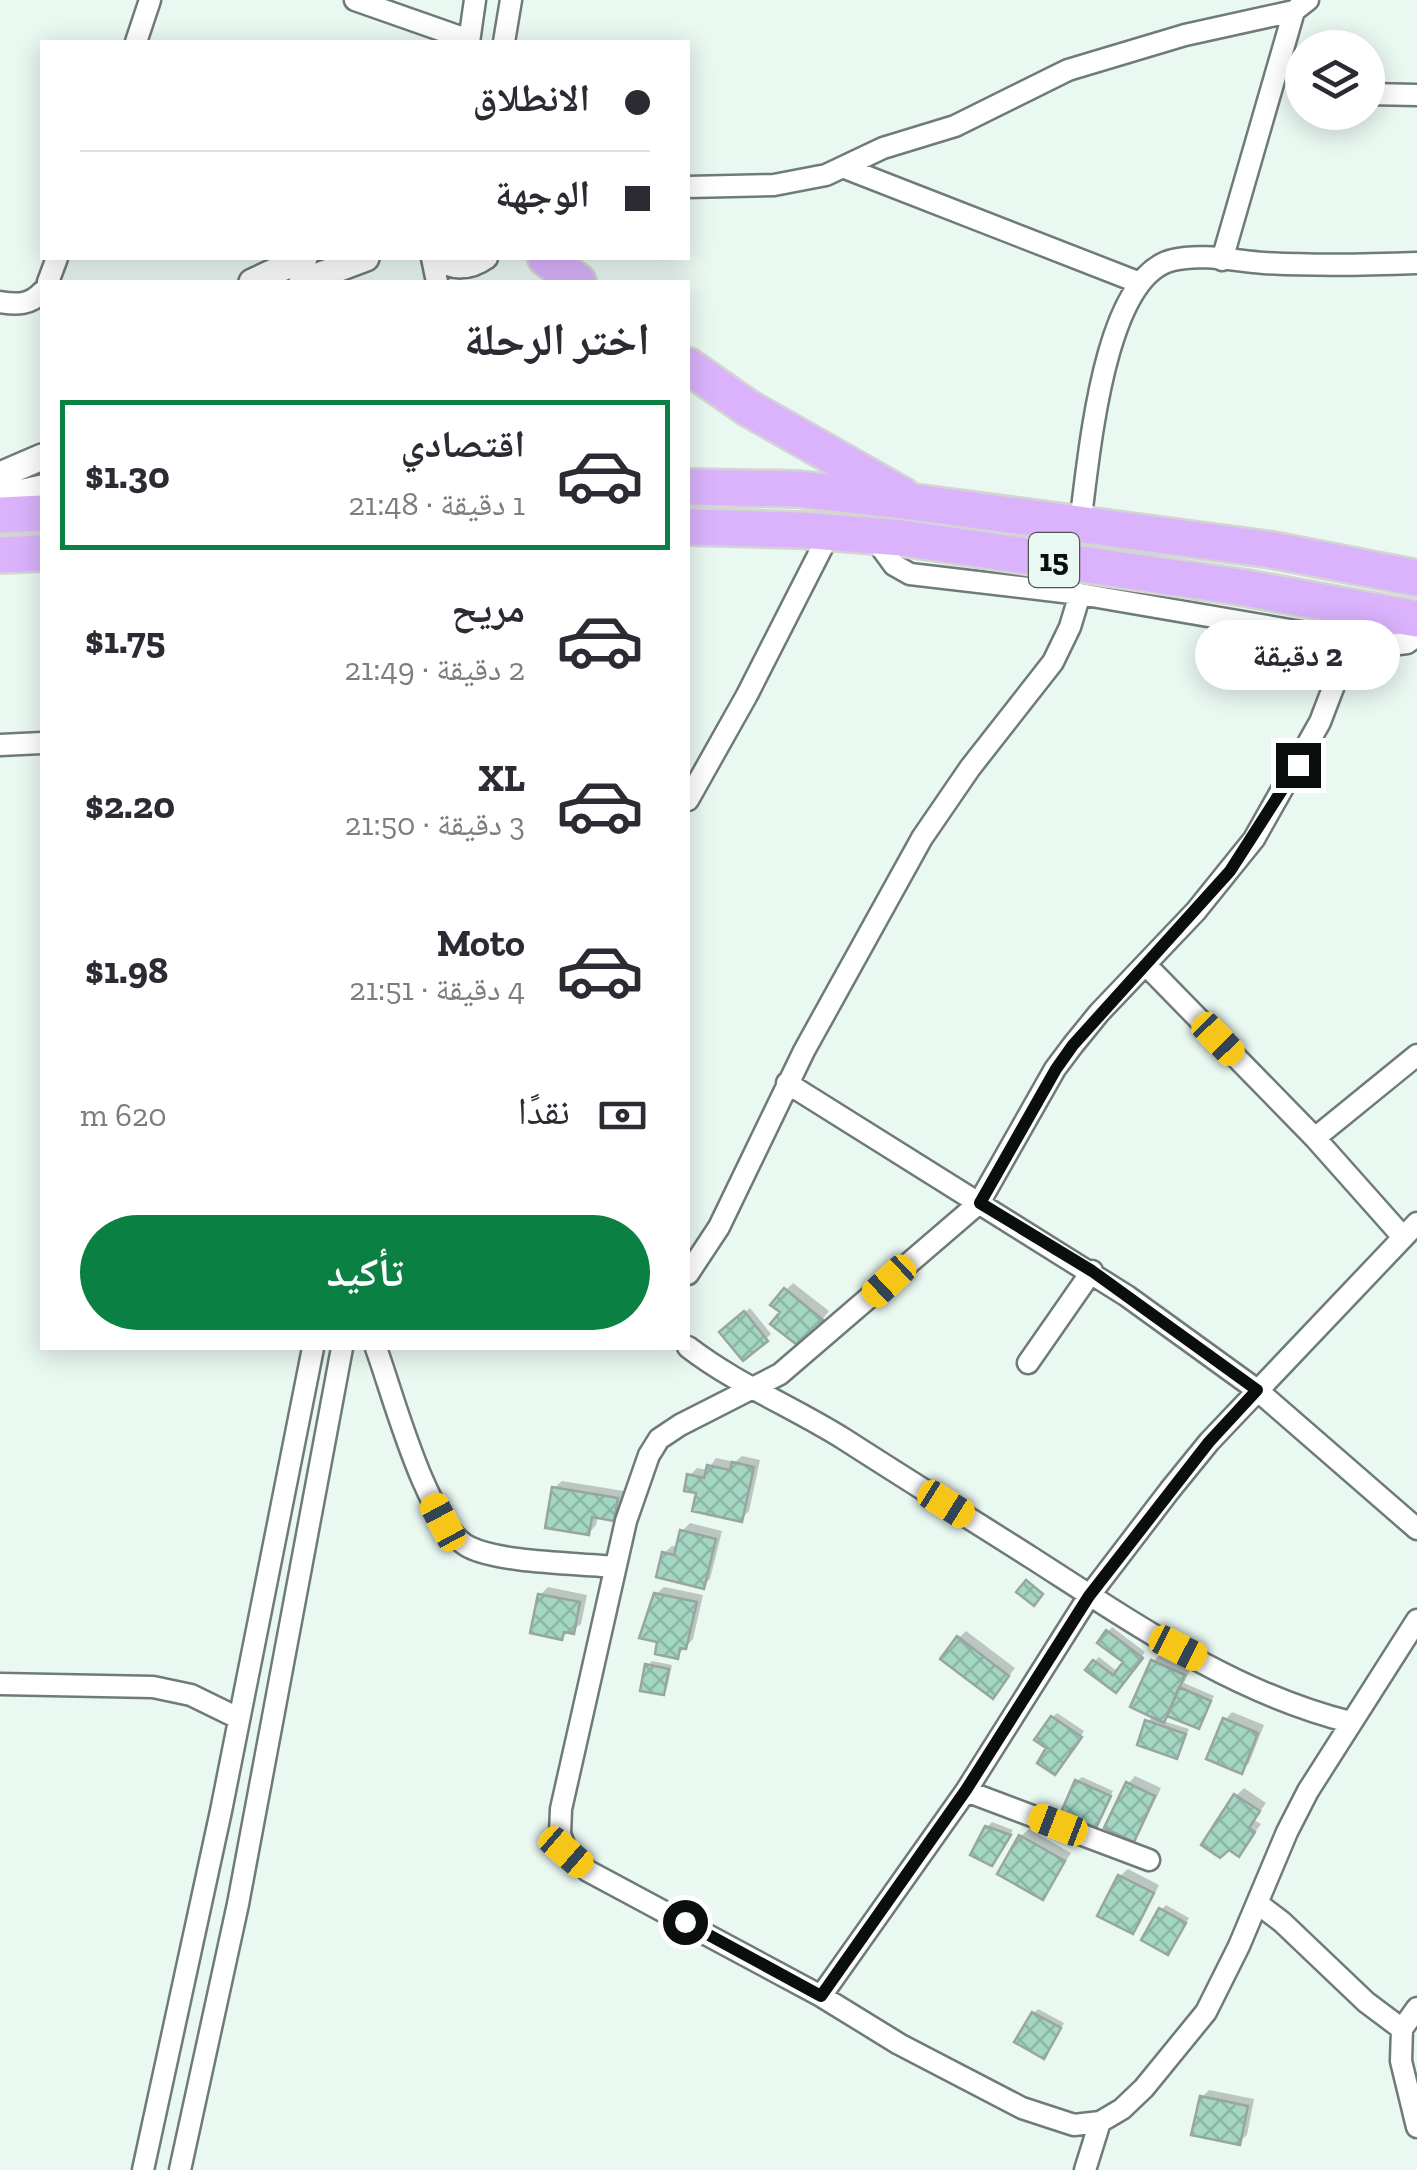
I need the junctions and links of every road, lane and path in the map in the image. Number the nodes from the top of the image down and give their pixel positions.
1 (150, 0) edge
2 (355, 0) edge
3 (475, 0) edge
4 (511, 0) edge
5 (1301, 6) edge
6 (137, 40) edge
7 (466, 40) edge
8 (469, 40) edge
9 (504, 40) edge
10 (1385, 95) edge
11 (1417, 96) edge
12 (845, 168) junction
13 (690, 187) edge
14 (300, 260) edge
15 (361, 260) edge
16 (437, 260) edge
17 (549, 260) edge
18 (1222, 260) junction
19 (1417, 263) edge
20 (479, 268) edge
21 (256, 280) edge
22 (307, 280) edge
23 (575, 280) edge
24 (1140, 283) junction
25 (40, 294) edge
26 (0, 302) edge
27 (690, 367) edge
28 (40, 458) edge
29 (0, 475) edge
30 (690, 487) edge
31 (40, 488) edge
32 (0, 496) edge
33 (913, 502) junction
34 (40, 514) edge
35 (0, 515) edge
36 (1080, 522) junction
37 (690, 526) edge
38 (830, 532) junction
39 (872, 536) junction
40 (40, 552) edge
41 (0, 555) edge
42 (1417, 558) edge
43 (1363, 566) junction
44 (1417, 578) edge
45 (1080, 594) junction
46 (1417, 619) edge
47 (1417, 636) edge
48 (1351, 641) junction
49 (40, 743) edge
50 (0, 744) edge
51 (690, 796) edge
52 (1146, 964) junction
53 (1417, 1056) edge
54 (787, 1083) junction
55 (1315, 1138) junction
56 (980, 1203) junction
57 (1410, 1230) edge
58 (690, 1271) edge
59 (1092, 1271) junction
60 (690, 1349) edge
61 (313, 1350) edge
62 (342, 1350) edge
63 (377, 1350) edge
64 (1028, 1364) dead end
65 (756, 1388) junction
66 (1257, 1390) junction
67 (1417, 1529) edge
68 (614, 1567) junction
69 (1089, 1596) junction
70 (1417, 1620) edge
71 (0, 1684) edge
72 (238, 1718) junction
73 (1350, 1722) junction
74 (966, 1790) junction
75 (1149, 1860) dead end
76 (1257, 1902) junction
77 (821, 1996) junction
78 (1417, 2008) edge
79 (1402, 2029) junction
80 (1100, 2122) junction
81 (1417, 2127) edge
82 (143, 2170) edge
83 (180, 2170) edge
84 (1086, 2170) edge

1 - 6 street
2 - 7 street
3 - 8 street
4 - 9 street
5 - 12 street
5 - 18 street
10 - 11 street
12 - 13 street
12 - 24 street
14 - 21 street
15 - 22 street
16 - 20 street
17 - 23 highway
18 - 19 street
18 - 24 street
24 - 36 street
25 - 26 street
27 - 33 highway
28 - 29 street
30 - 33 highway, 15
31 - 32 street
33 - 36 highway, 15
34 - 35 highway
36 - 43 highway, 15
37 - 38 highway, 15
38 - 39 highway, 15
38 - 51 street
39 - 45 street
39 - 46 highway, 15
40 - 41 highway
42 - 43 street
43 - 44 highway, 15
45 - 48 street
45 - 54 street
47 - 48 street
48 - 52 street
49 - 50 street
52 - 55 street
52 - 56 street
53 - 55 street
54 - 56 street
54 - 58 street
55 - 57 street
56 - 59 street
56 - 65 street
57 - 66 street
59 - 64 street
59 - 66 street
60 - 65 street
61 - 72 street
62 - 83 street
63 - 68 street
65 - 68 street
65 - 69 street
66 - 67 street
66 - 69 street
68 - 77 street
69 - 73 street
69 - 74 street
70 - 73 street
71 - 72 street
72 - 82 street
73 - 76 street
74 - 75 street
74 - 77 street
76 - 79 street
76 - 80 street
77 - 80 street
78 - 79 street
79 - 81 street
80 - 84 street

